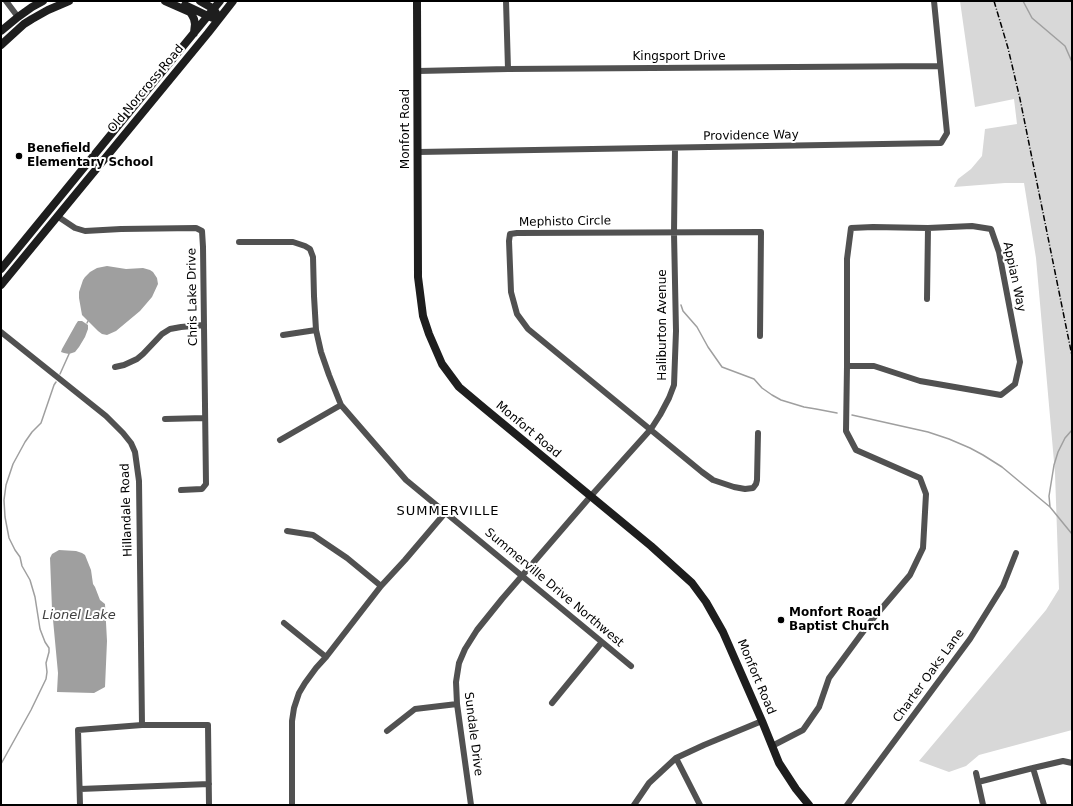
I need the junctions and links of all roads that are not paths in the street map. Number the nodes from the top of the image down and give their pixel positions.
1 (6, 1) edge
2 (43, 1) edge
3 (69, 1) edge
4 (165, 1) edge
5 (178, 1) edge
6 (200, 1) edge
7 (220, 1) edge
8 (233, 1) edge
9 (417, 1) edge
10 (506, 1) edge
11 (934, 1) edge
12 (214, 9) junction
13 (208, 16) junction
14 (18, 17) junction
15 (219, 19) junction
16 (1, 32) edge
17 (193, 34) junction
18 (1, 45) edge
19 (939, 66) junction
20 (508, 69) junction
21 (418, 71) junction
22 (675, 148) junction
23 (418, 152) junction
24 (57, 216) junction
25 (928, 228) junction
26 (674, 232) junction
27 (239, 242) dead end
28 (1, 269) edge
29 (1, 285) edge
30 (927, 299) dead end
31 (204, 325) junction
32 (316, 330) junction
33 (1, 332) edge
34 (283, 335) dead end
35 (760, 336) dead end
36 (847, 366) junction
37 (115, 367) dead end
38 (341, 405) junction
39 (205, 418) junction
40 (165, 419) dead end
41 (650, 429) junction
42 (758, 433) dead end
43 (280, 440) dead end
44 (181, 490) dead end
45 (590, 497) junction
46 (445, 513) junction
47 (287, 531) dead end
48 (1016, 553) dead end
49 (523, 576) junction
50 (381, 586) junction
51 (284, 623) dead end
52 (602, 642) junction
53 (326, 657) junction
54 (631, 666) dead end
55 (552, 703) dead end
56 (456, 704) junction
57 (762, 721) junction
58 (142, 725) junction
59 (387, 731) dead end
60 (772, 746) junction
61 (676, 758) junction
62 (1072, 763) edge
63 (1033, 768) junction
64 (976, 773) dead end
65 (978, 782) junction
66 (209, 784) junction
67 (80, 788) junction
68 (80, 805) edge
69 (209, 805) edge
70 (292, 805) edge
71 (471, 805) edge
72 (634, 805) edge
73 (700, 805) edge
74 (809, 805) edge
75 (847, 805) edge
76 (984, 805) edge
77 (1044, 805) edge

1 - 14 street
2 - 14 main road
3 - 18 main road
4 - 17 main road
5 - 13 main road
6 - 12 main road
7 - 12 main road, Old Norcross Road
8 - 15 main road, Old Norcross Road
9 - 21 main road, Monfort Road
10 - 20 street
11 - 19 street, Providence Way
12 - 13 main road, Old Norcross Road
12 - 15 main road
13 - 15 main road
13 - 17 main road, Old Norcross Road
14 - 16 main road
15 - 24 main road, Old Norcross Road
17 - 28 main road, Old Norcross Road
19 - 20 street, Kingsport Drive
19 - 22 street, Providence Way
20 - 21 street, Kingsport Drive
21 - 23 main road, Monfort Road
22 - 23 street, Providence Way
22 - 26 street, Haliburton Avenue
23 - 45 main road, Monfort Road
24 - 29 main road, Old Norcross Road
24 - 31 street, Chris Lake Drive
25 - 30 street
25 - 36 street, Appian Way
25 - 36 street, Appian Way
26 - 35 street, Mephisto Circle
26 - 41 street, Haliburton Avenue
26 - 41 street, Mephisto Circle
27 - 32 street, Summerville Drive Northwest
31 - 37 street
31 - 39 street, Chris Lake Drive
32 - 34 street
32 - 38 street, Summerville Drive Northwest
33 - 58 street, Hillandale Road
36 - 60 street, Appian Way
38 - 43 street
38 - 46 street, Summerville Drive Northwest
39 - 40 street
39 - 44 street, Chris Lake Drive
41 - 42 street, Mephisto Circle
41 - 45 street, Haliburton Avenue
45 - 49 street, Sundale Drive
45 - 57 main road, Monfort Road
46 - 49 street, Summerville Drive Northwest
46 - 50 street
47 - 50 street
48 - 75 street, Charter Oaks Lane
49 - 52 street, Summerville Drive Northwest
49 - 56 street, Sundale Drive
50 - 53 street
51 - 53 street
52 - 54 street, Summerville Drive Northwest
52 - 55 street
53 - 70 street
56 - 59 street
56 - 71 street, Sundale Drive
57 - 60 main road, Monfort Road
57 - 61 street
58 - 66 street
58 - 67 street
60 - 74 main road, Monfort Road
61 - 72 street
61 - 73 street
62 - 63 street
63 - 65 street
63 - 77 street
64 - 65 street
65 - 76 street
66 - 67 street
66 - 69 street
67 - 68 street

